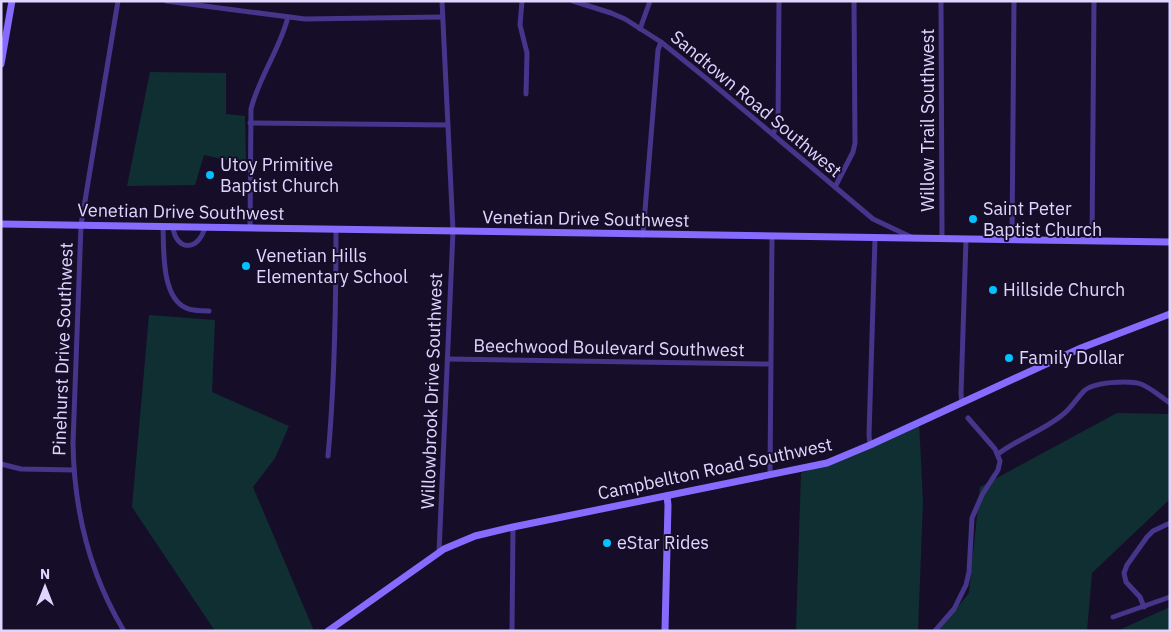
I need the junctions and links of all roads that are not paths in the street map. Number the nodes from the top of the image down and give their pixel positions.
1 (12, 1) edge
2 (118, 1) edge
3 (166, 1) edge
4 (442, 1) edge
5 (522, 1) edge
6 (573, 1) edge
7 (650, 1) edge
8 (779, 1) edge
9 (854, 1) edge
10 (941, 1) edge
11 (1014, 1) edge
12 (1094, 1) edge
13 (288, 17) junction
14 (442, 17) junction
15 (640, 29) junction
16 (661, 42) junction
17 (1, 64) edge
18 (526, 94) dead end
19 (250, 123) junction
20 (448, 125) junction
21 (773, 134) junction
22 (835, 187) junction
23 (1, 224) edge
24 (81, 225) junction
25 (163, 227) junction
26 (173, 227) junction
27 (205, 227) junction
28 (250, 228) junction
29 (336, 230) junction
30 (453, 231) junction
31 (643, 235) junction
32 (772, 237) junction
33 (875, 238) junction
34 (916, 239) junction
35 (942, 239) junction
36 (966, 239) junction
37 (1012, 240) junction
38 (1092, 241) junction
39 (1170, 242) edge
40 (209, 311) dead end
41 (1170, 314) edge
42 (448, 359) junction
43 (770, 364) junction
44 (962, 403) junction
45 (1170, 403) edge
46 (968, 418) dead end
47 (870, 445) junction
48 (998, 454) junction
49 (328, 456) dead end
50 (1, 464) edge
51 (74, 470) junction
52 (770, 475) junction
53 (667, 496) junction
54 (1170, 523) edge
55 (513, 527) junction
56 (439, 552) junction
57 (1170, 597) edge
58 (1144, 607) junction
59 (1113, 618) dead end
60 (124, 631) edge
61 (328, 631) edge
62 (512, 631) edge
63 (665, 631) edge
64 (935, 631) edge

1 - 17 street
2 - 24 street, Pinehurst Drive Southwest
3 - 13 street
4 - 14 street, Willowbrook Drive Southwest
5 - 18 street
6 - 15 street, Sandtown Road Southwest
7 - 15 street
8 - 21 street
9 - 22 street
10 - 35 street, Willow Trail Southwest
11 - 37 street
12 - 38 street
13 - 14 street
13 - 19 street
14 - 20 street, Willowbrook Drive Southwest
15 - 16 street, Sandtown Road Southwest
16 - 21 street, Sandtown Road Southwest
16 - 31 street
19 - 20 street
19 - 28 street
20 - 30 street, Willowbrook Drive Southwest
21 - 22 street, Sandtown Road Southwest
22 - 34 street, Sandtown Road Southwest
23 - 24 street, Venetian Drive Southwest
24 - 25 street, Venetian Drive Southwest
24 - 51 street, Pinehurst Drive Southwest
25 - 26 street, Venetian Drive Southwest
25 - 40 street
26 - 27 street, Venetian Drive Southwest
26 - 27 street
27 - 28 street, Venetian Drive Southwest
28 - 29 street, Venetian Drive Southwest
29 - 30 street, Venetian Drive Southwest
29 - 49 street
30 - 31 street, Venetian Drive Southwest
30 - 42 street, Willowbrook Drive Southwest
31 - 32 street, Venetian Drive Southwest
32 - 33 street, Venetian Drive Southwest
32 - 43 street
33 - 34 street, Venetian Drive Southwest
33 - 47 street
34 - 35 street, Venetian Drive Southwest
35 - 36 street, Venetian Drive Southwest
36 - 37 street, Venetian Drive Southwest
36 - 44 street
37 - 38 street, Venetian Drive Southwest
38 - 39 street, Venetian Drive Southwest
41 - 44 street, Campbellton Road Southwest
42 - 43 street, Beechwood Boulevard Southwest
42 - 56 street, Willowbrook Drive Southwest
43 - 52 street
44 - 47 street, Campbellton Road Southwest
45 - 48 street
46 - 48 street
47 - 52 street, Campbellton Road Southwest
48 - 64 street
50 - 51 street
51 - 60 street, Pinehurst Drive Southwest
52 - 53 street, Campbellton Road Southwest
53 - 55 street, Campbellton Road Southwest
53 - 63 street
54 - 58 street
55 - 56 street, Campbellton Road Southwest
55 - 62 street
56 - 61 street, Campbellton Road Southwest
57 - 58 street
58 - 59 street

